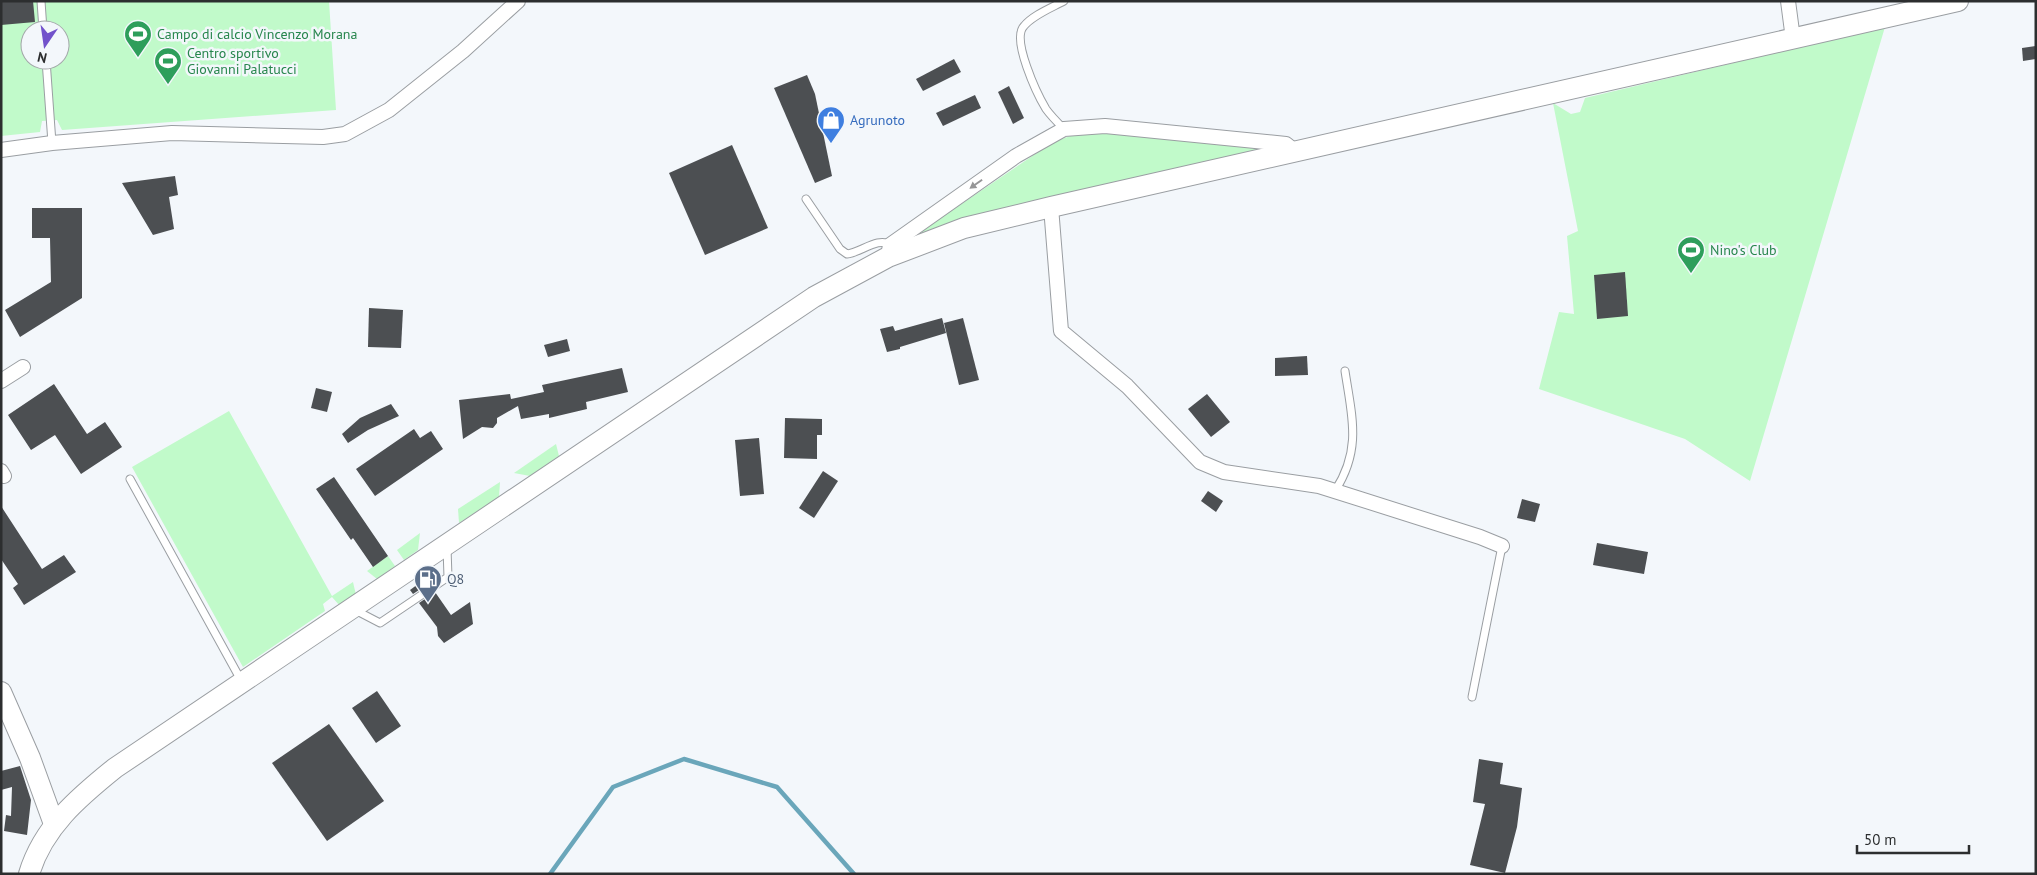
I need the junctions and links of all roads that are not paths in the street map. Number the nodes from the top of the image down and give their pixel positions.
1 (41, 1) edge
2 (518, 1) edge
3 (1064, 1) edge
4 (1788, 1) edge
5 (1958, 1) edge
6 (42, 20) edge
7 (1793, 39) junction
8 (47, 70) edge
9 (1064, 129) junction
10 (52, 143) junction
11 (1, 150) edge
12 (1296, 152) junction
13 (806, 199) dead end
14 (1051, 206) junction
15 (889, 251) junction
16 (23, 367) dead end
17 (1345, 371) dead end
18 (1, 381) edge
19 (130, 479) dead end
20 (1335, 491) junction
21 (446, 545) junction
22 (1502, 546) joint
23 (353, 609) junction
24 (242, 682) junction
25 (1, 692) edge
26 (1472, 697) dead end
27 (54, 824) junction
28 (28, 874) edge

1 - 6 lane
2 - 10 street
3 - 9 lane
4 - 7 street
5 - 7 main road
7 - 12 main road
8 - 10 lane
9 - 12 street
9 -> 15 street
10 - 11 street
12 - 14 main road
13 - 15 lane
14 - 15 main road
14 - 20 street
15 - 21 main road
16 - 18 street
17 - 20 lane
19 - 24 lane
20 - 22 street
21 - 23 main road
21 - 23 lane
22 - 26 lane
23 - 24 main road
24 - 27 main road
25 - 27 main road
27 - 28 main road

